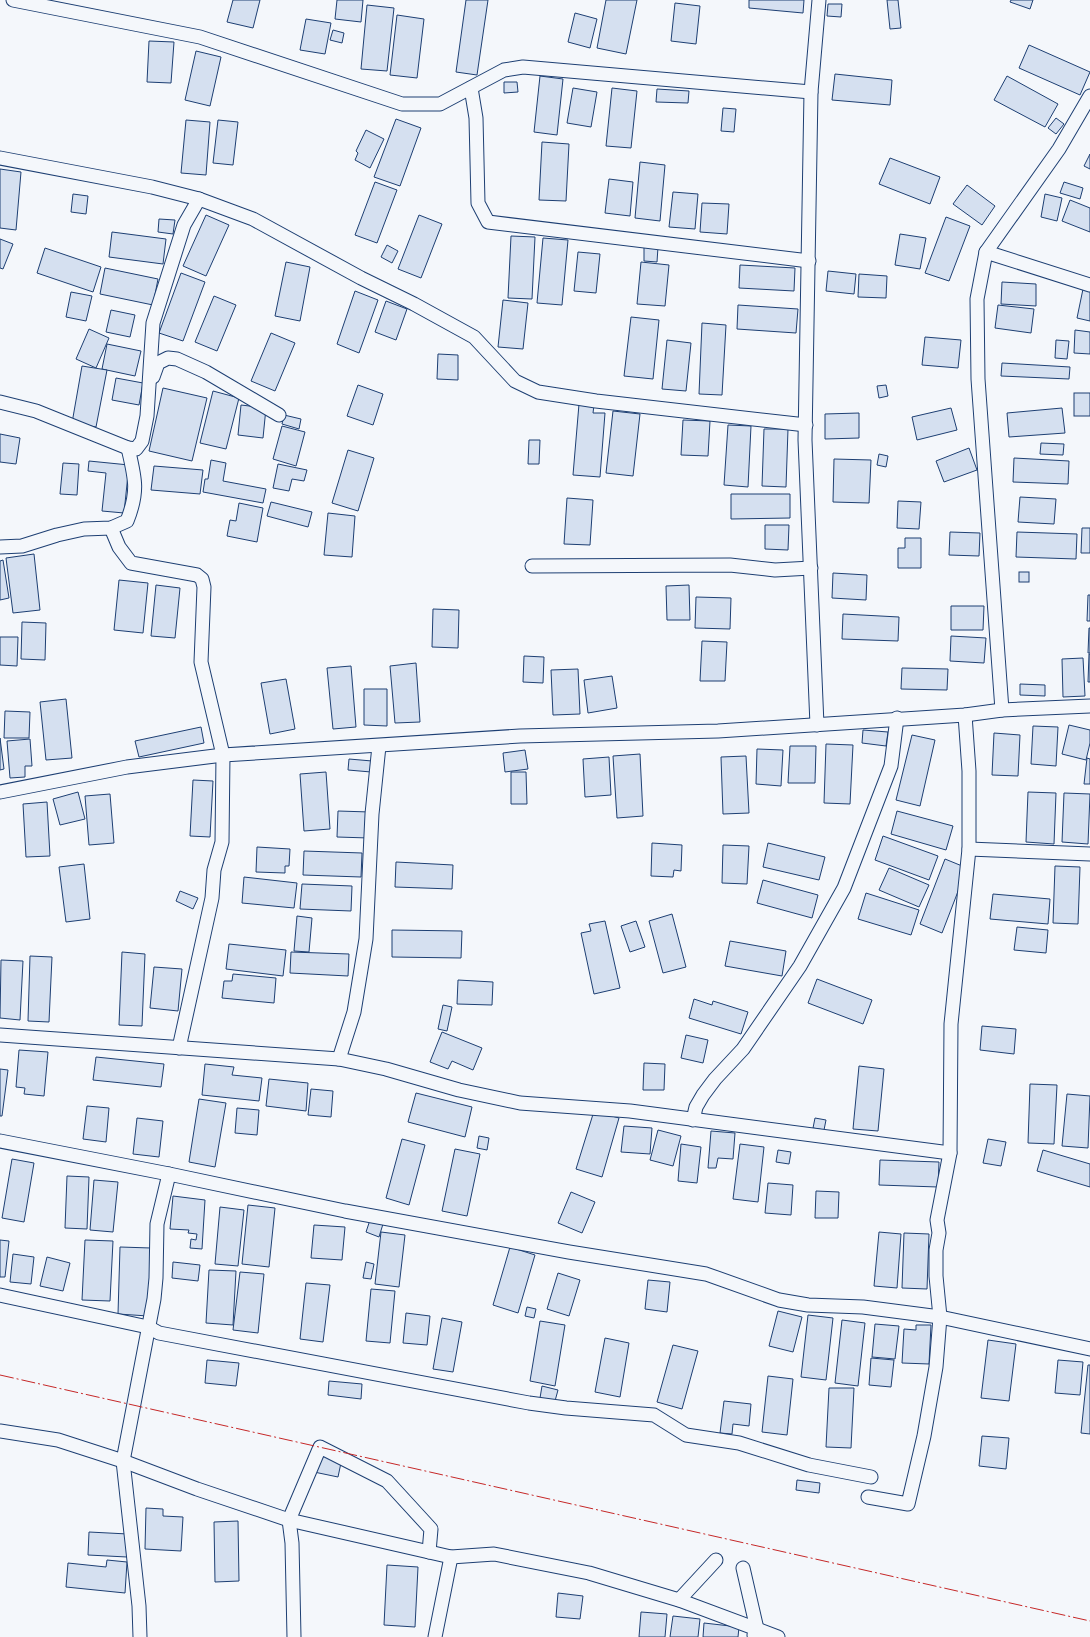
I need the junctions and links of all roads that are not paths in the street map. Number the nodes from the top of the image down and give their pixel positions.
1 (13, 0) edge
2 (819, 0) edge
3 (471, 88) junction
4 (811, 92) junction
5 (1090, 96) edge
6 (0, 158) edge
7 (199, 198) junction
8 (986, 252) junction
9 (809, 261) junction
10 (1090, 285) edge
11 (149, 388) junction
12 (0, 402) edge
13 (279, 415) dead end
14 (806, 425) junction
15 (128, 448) junction
16 (111, 528) junction
17 (0, 547) edge
18 (532, 566) dead end
19 (811, 568) junction
20 (1090, 706) edge
21 (1002, 710) junction
22 (965, 715) junction
23 (897, 718) junction
24 (817, 725) junction
25 (379, 746) junction
26 (223, 755) junction
27 (0, 792) edge
28 (969, 849) junction
29 (1090, 854) edge
30 (0, 1035) edge
31 (179, 1048) junction
32 (339, 1059) junction
33 (693, 1120) junction
34 (0, 1141) edge
35 (950, 1153) junction
36 (170, 1174) junction
37 (0, 1295) edge
38 (940, 1317) junction
39 (148, 1327) junction
40 (1090, 1350) edge
41 (0, 1431) edge
42 (123, 1461) junction
43 (871, 1478) dead end
44 (868, 1498) dead end
45 (288, 1520) junction
46 (429, 1552) junction
47 (450, 1556) junction
48 (716, 1560) dead end
49 (743, 1568) dead end
50 (679, 1600) junction
51 (755, 1633) edge
52 (140, 1637) edge
53 (294, 1637) edge
54 (434, 1637) edge
55 (778, 1637) edge

1 - 3 street
2 - 4 street
3 - 4 street
3 - 9 street
4 - 9 street
5 - 8 street
6 - 7 street
7 - 11 street
7 - 14 street
8 - 10 street
8 - 21 street
9 - 14 street
11 - 13 street
11 - 15 street
12 - 15 street
14 - 19 street
15 - 16 street
16 - 17 street
16 - 26 street
18 - 19 street
19 - 24 street
20 - 21 street
21 - 22 street
22 - 23 street
22 - 28 street
23 - 24 street
23 - 33 street
24 - 25 street
25 - 26 street
25 - 32 street
26 - 27 street
26 - 31 street
28 - 29 street
28 - 35 street
30 - 31 street
31 - 32 street
32 - 33 street
33 - 35 street
34 - 36 street
35 - 38 street
36 - 38 street
36 - 39 street
37 - 39 street
38 - 40 street
38 - 44 street
39 - 42 street
39 - 43 street
41 - 42 street
42 - 45 street
42 - 52 street
45 - 46 street
45 - 46 street
45 - 53 street
46 - 47 street
47 - 50 street
47 - 54 street
48 - 50 street
49 - 51 street
50 - 51 street
51 - 55 street

